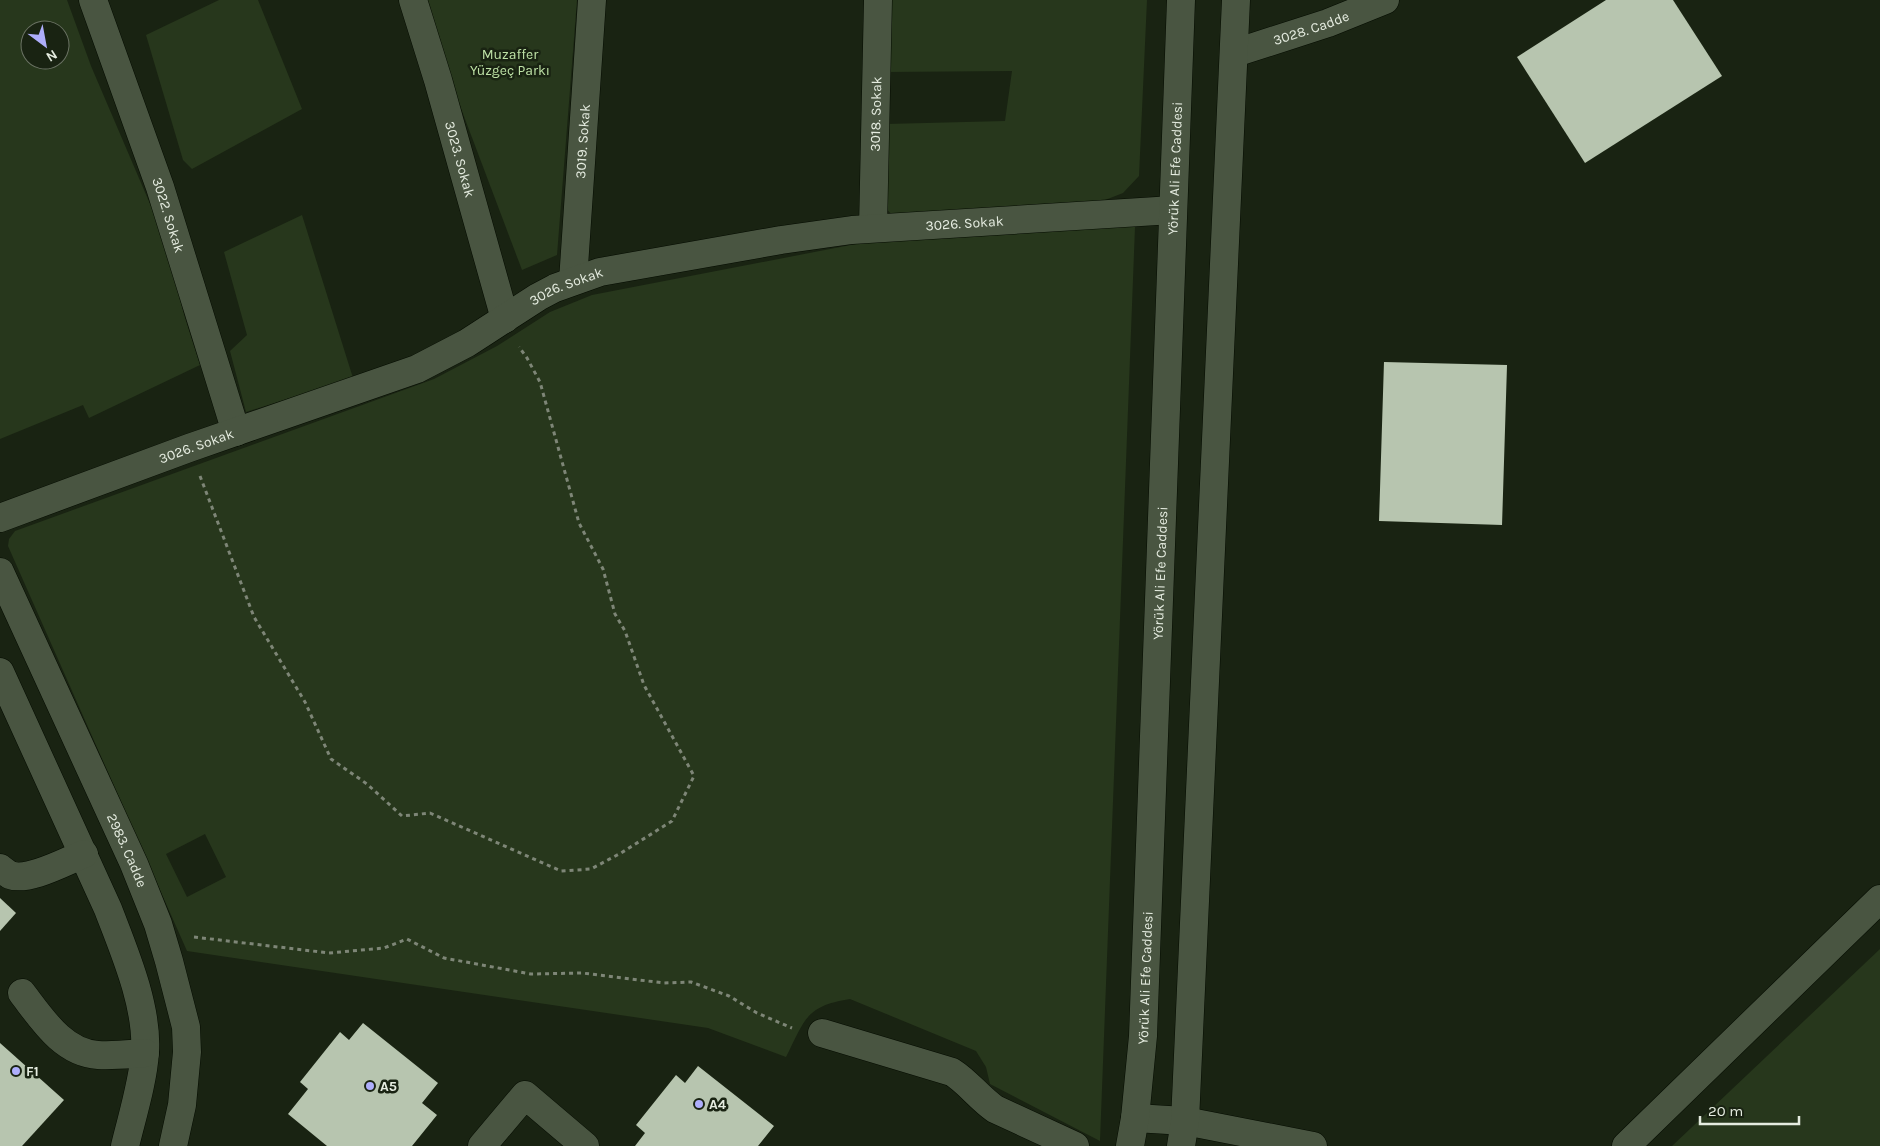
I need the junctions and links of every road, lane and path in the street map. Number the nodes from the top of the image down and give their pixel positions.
1 (93, 0) edge
2 (413, 0) edge
3 (592, 0) edge
4 (878, 0) edge
5 (1181, 0) edge
6 (1236, 0) edge
7 (1385, 0) edge
8 (1235, 53) junction
9 (1172, 210) junction
10 (873, 228) junction
11 (573, 282) junction
12 (500, 323) junction
13 (236, 432) junction
14 (189, 448) junction
15 (0, 518) edge
16 (0, 572) edge
17 (1, 676) edge
18 (84, 854) junction
19 (0, 868) edge
20 (1880, 899) edge
21 (158, 924) junction
22 (22, 993) dead end
23 (181, 1003) junction
24 (143, 1019) junction
25 (822, 1034) joint
26 (145, 1053) junction
27 (1135, 1118) junction
28 (1183, 1133) edge
29 (125, 1146) edge
30 (173, 1146) edge
31 (482, 1146) edge
32 (585, 1146) edge
33 (1075, 1146) edge
34 (1130, 1146) edge
35 (1313, 1146) edge
36 (1626, 1146) edge

1 - 13 street, 3022. Sokak
2 - 12 street, 3023. Sokak
3 - 11 street, 3019. Sokak
4 - 10 street, 3018. Sokak
5 - 9 street, Yörük Ali Efe Caddesi
6 - 8 street
7 - 8 street, 3028. Cadde
8 - 28 street
9 - 10 street, 3026. Sokak
9 - 27 street, Yörük Ali Efe Caddesi
10 - 11 street, 3026. Sokak
11 - 12 street, 3026. Sokak
12 - 13 street, 3026. Sokak
12 - 14 path
13 - 14 street, 3026. Sokak
14 - 15 street, 3026. Sokak
16 - 21 street, 2983. Cadde
17 - 18 street
18 - 19 street
18 - 24 street
20 - 36 street
21 - 23 street, 2983. Cadde
21 - 25 path
22 - 26 street
23 - 24 street
23 - 30 street, 2983. Cadde
24 - 26 street
25 - 33 street
26 - 29 street
27 - 28 street
27 - 34 street, Yörük Ali Efe Caddesi
28 - 35 street
31 - 32 street

